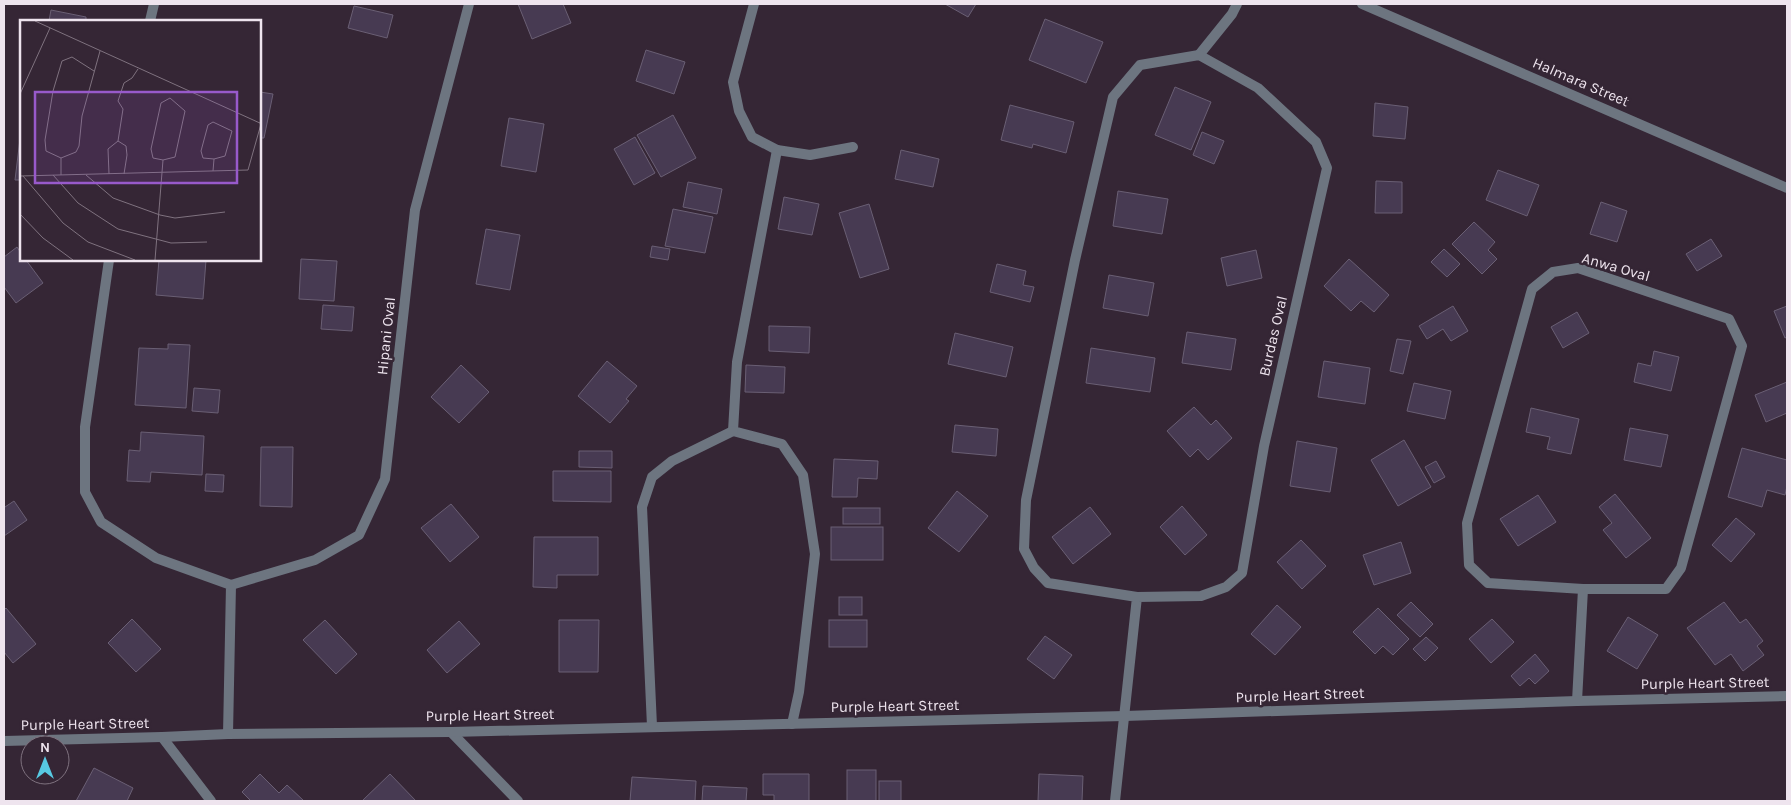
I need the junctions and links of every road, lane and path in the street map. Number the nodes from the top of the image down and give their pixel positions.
1 (154, 4) edge
2 (470, 4) edge
3 (754, 4) edge
4 (1237, 4) edge
5 (1362, 4) edge
6 (150, 20) edge
7 (1199, 55) junction
8 (853, 147) dead end
9 (777, 150) junction
10 (1787, 188) edge
11 (109, 261) edge
12 (733, 431) junction
13 (231, 585) junction
14 (1583, 589) junction
15 (1137, 597) junction
16 (1787, 696) edge
17 (1577, 701) junction
18 (1124, 716) junction
19 (792, 724) junction
20 (652, 726) junction
21 (451, 732) junction
22 (228, 734) junction
23 (162, 737) junction
24 (4, 741) edge
25 (211, 801) edge
26 (518, 801) edge
27 (1115, 801) edge

1 - 6 street
2 - 13 street, Hipani Oval
3 - 9 street
4 - 7 street
5 - 10 street, Halmara Street
7 - 15 street, Burdas Oval
7 - 15 street, Burdas Oval
8 - 9 street
9 - 12 street
11 - 13 street
12 - 19 street
12 - 20 street
13 - 22 street
14 - 14 street, Anwa Oval
14 - 17 street
15 - 18 street
16 - 17 street, Purple Heart Street
17 - 18 street, Purple Heart Street
18 - 19 street, Purple Heart Street
18 - 27 street
19 - 20 street, Purple Heart Street
20 - 21 street, Purple Heart Street
21 - 22 street, Purple Heart Street
21 - 26 street
22 - 23 street, Purple Heart Street
23 - 24 street, Purple Heart Street
23 - 25 street

